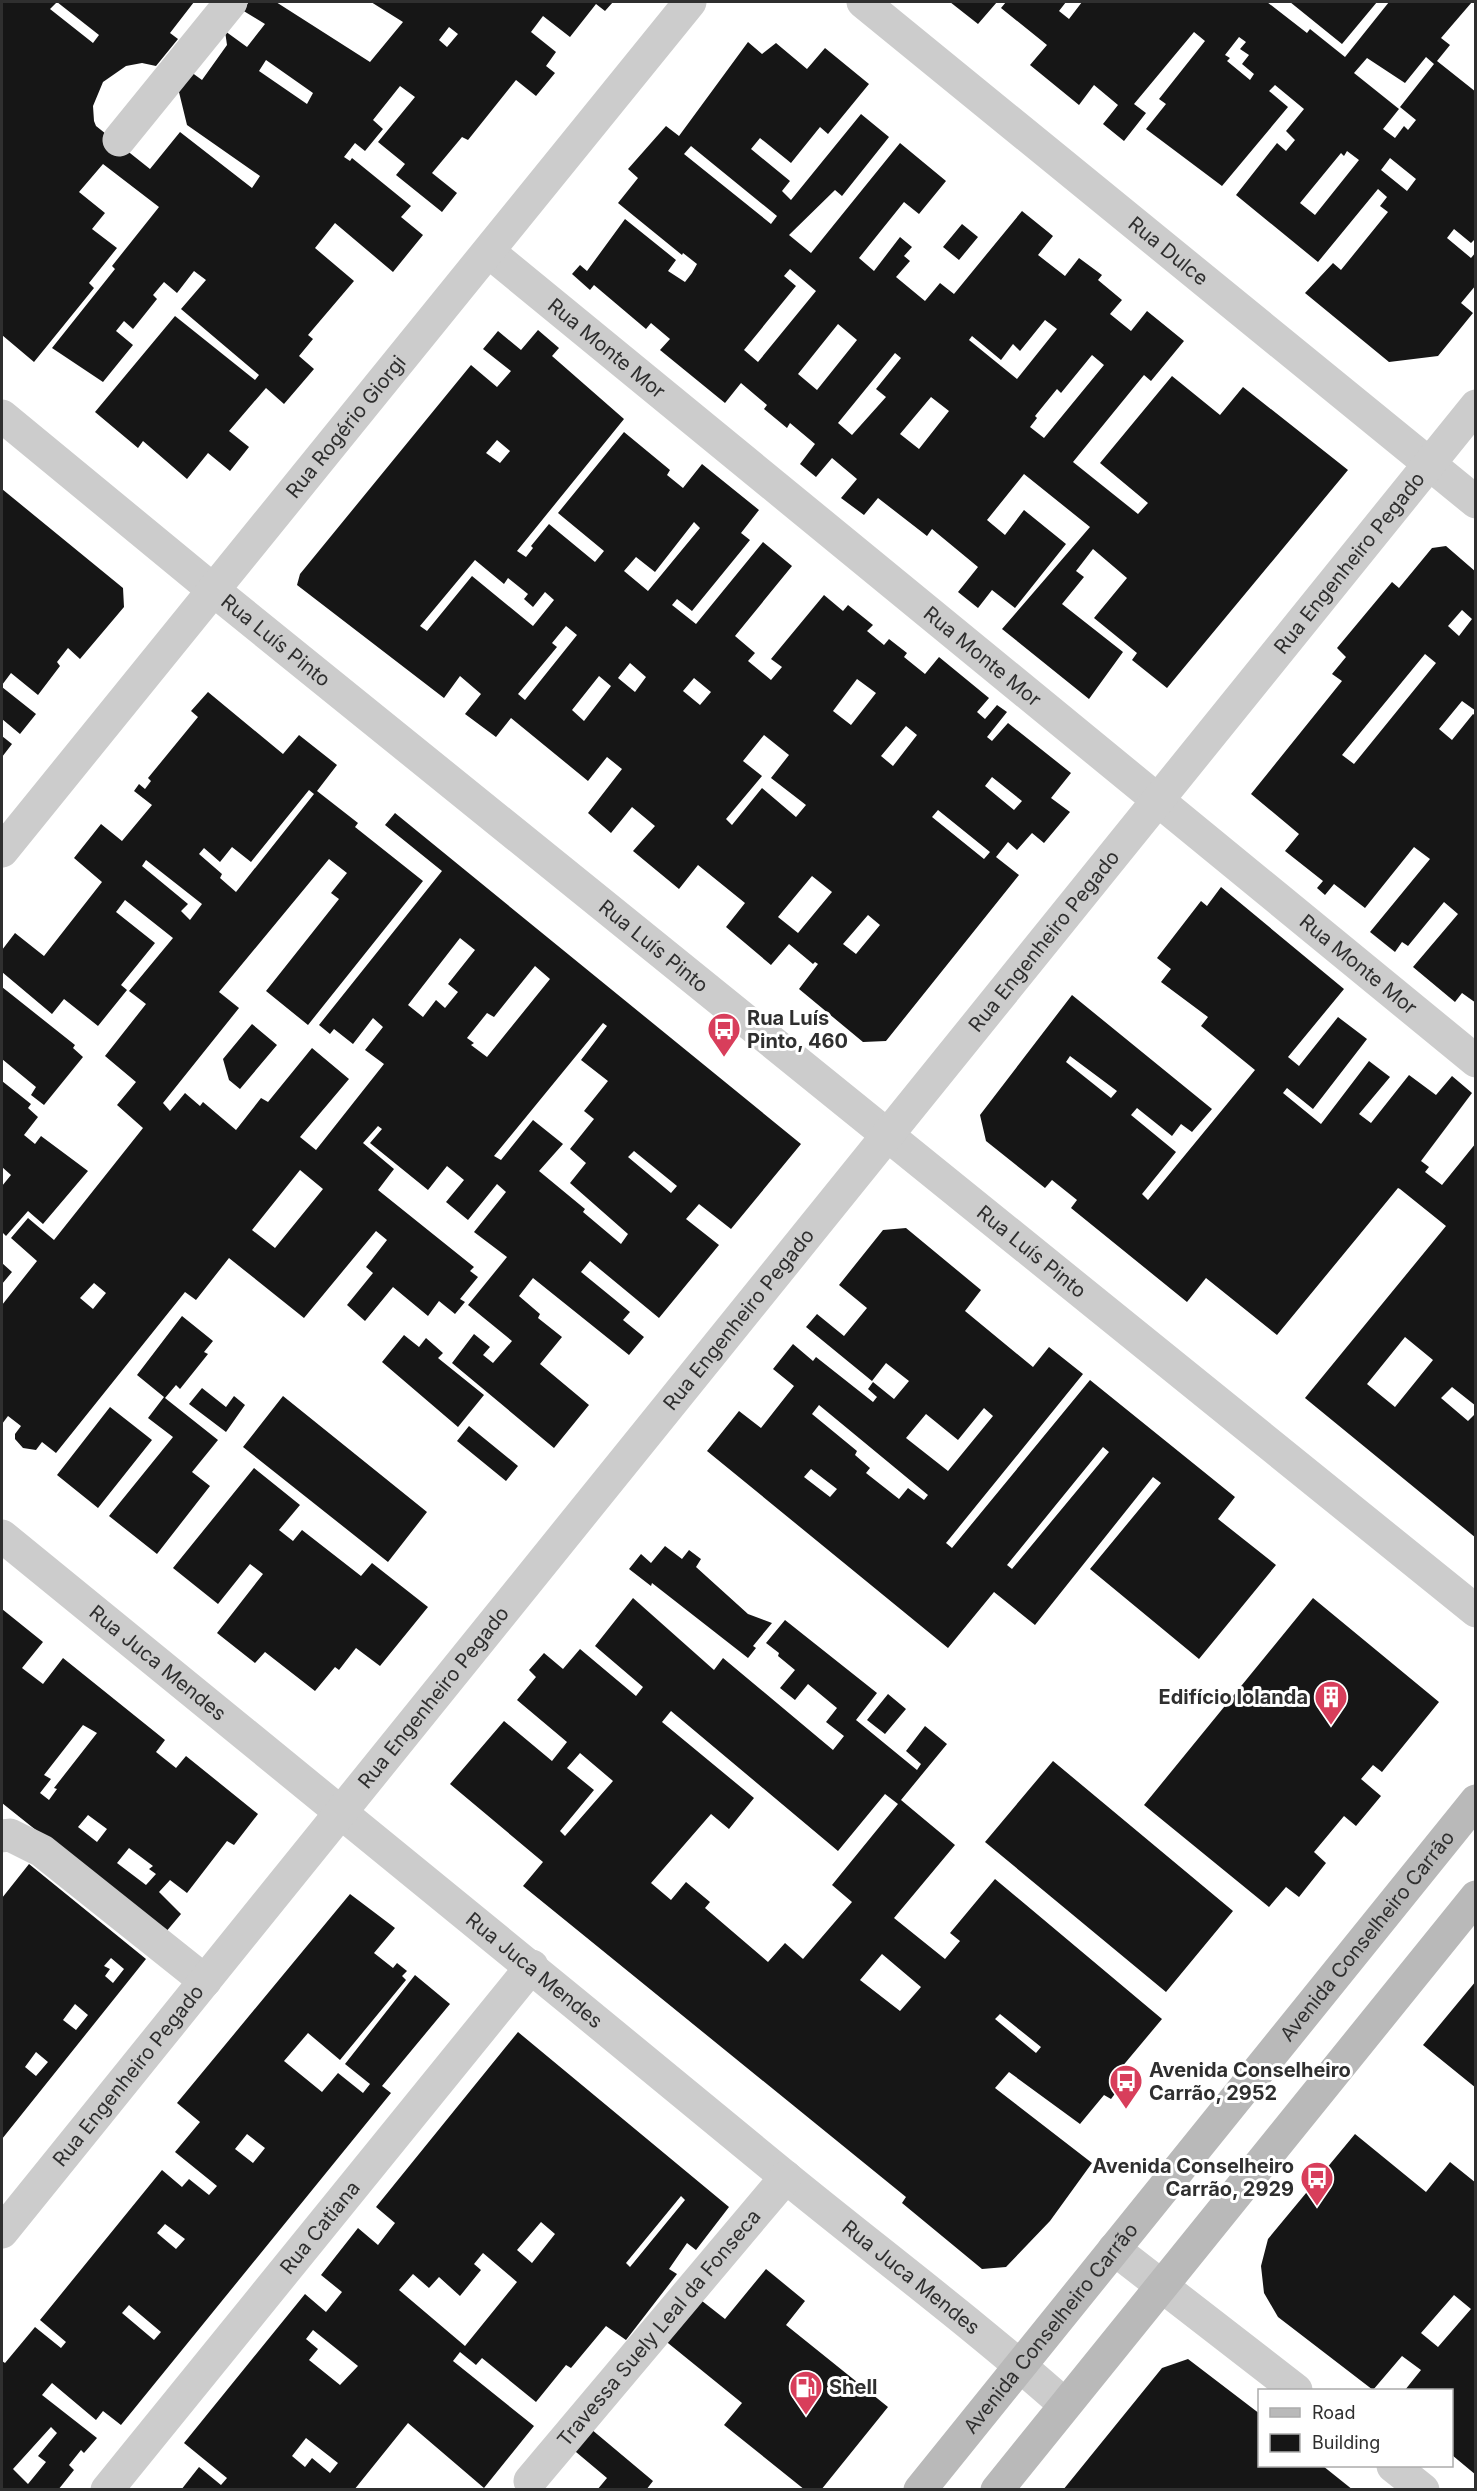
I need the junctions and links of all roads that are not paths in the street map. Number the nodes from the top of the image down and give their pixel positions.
1 (231, 2) edge
2 (690, 2) edge
3 (863, 2) edge
4 (119, 140) dead end
5 (489, 252) junction
6 (1476, 406) edge
7 (2, 416) edge
8 (1429, 464) junction
9 (1476, 502) edge
10 (212, 589) junction
11 (1158, 800) junction
12 (2, 851) edge
13 (1476, 1061) edge
14 (888, 1135) junction
15 (2, 1536) edge
16 (1476, 1611) edge
17 (1476, 1800) edge
18 (341, 1812) junction
19 (2, 1836) edge
20 (1476, 1897) edge
21 (532, 1966) junction
22 (205, 1981) junction
23 (786, 2177) junction
24 (2, 2232) edge
25 (1114, 2249) junction
26 (1162, 2285) junction
27 (1020, 2365) junction
28 (1293, 2389) edge
29 (1065, 2405) junction
30 (1394, 2467) edge
31 (530, 2481) dead end
32 (107, 2490) edge
33 (920, 2490) edge
34 (997, 2490) edge
35 (1423, 2490) edge

1 - 4 street
2 - 5 street, Rua Rogério Giorgi
3 - 8 street, Rua Dulce
5 - 10 street, Rua Rogério Giorgi
5 - 11 street, Rua Monte Mor
6 - 8 street, Rua Engenheiro Pegado
7 - 10 street, Rua Luís Pinto
8 - 9 street, Rua Dulce
8 - 11 street, Rua Engenheiro Pegado
10 - 12 street, Rua Rogério Giorgi
10 - 14 street, Rua Luís Pinto
11 - 13 street, Rua Monte Mor
11 - 14 street, Rua Engenheiro Pegado
14 - 16 street, Rua Luís Pinto
14 - 18 street, Rua Engenheiro Pegado
15 - 18 street, Rua Juca Mendes
17 - 25 main road, Avenida Conselheiro Carrão
18 - 21 street, Rua Juca Mendes
18 - 22 street, Rua Engenheiro Pegado
19 - 22 street
20 - 26 main road
21 - 23 street, Rua Juca Mendes
21 - 32 street, Rua Catiana
22 - 24 street, Rua Engenheiro Pegado
23 - 27 street, Rua Juca Mendes
23 - 31 street, Travessa Suely Leal da Fonseca
25 - 26 street
25 - 27 main road, Avenida Conselheiro Carrão
26 - 28 street
26 - 29 main road
27 - 29 street, Rua Juca Mendes
27 - 33 main road, Avenida Conselheiro Carrão
29 - 34 main road
30 - 35 street

